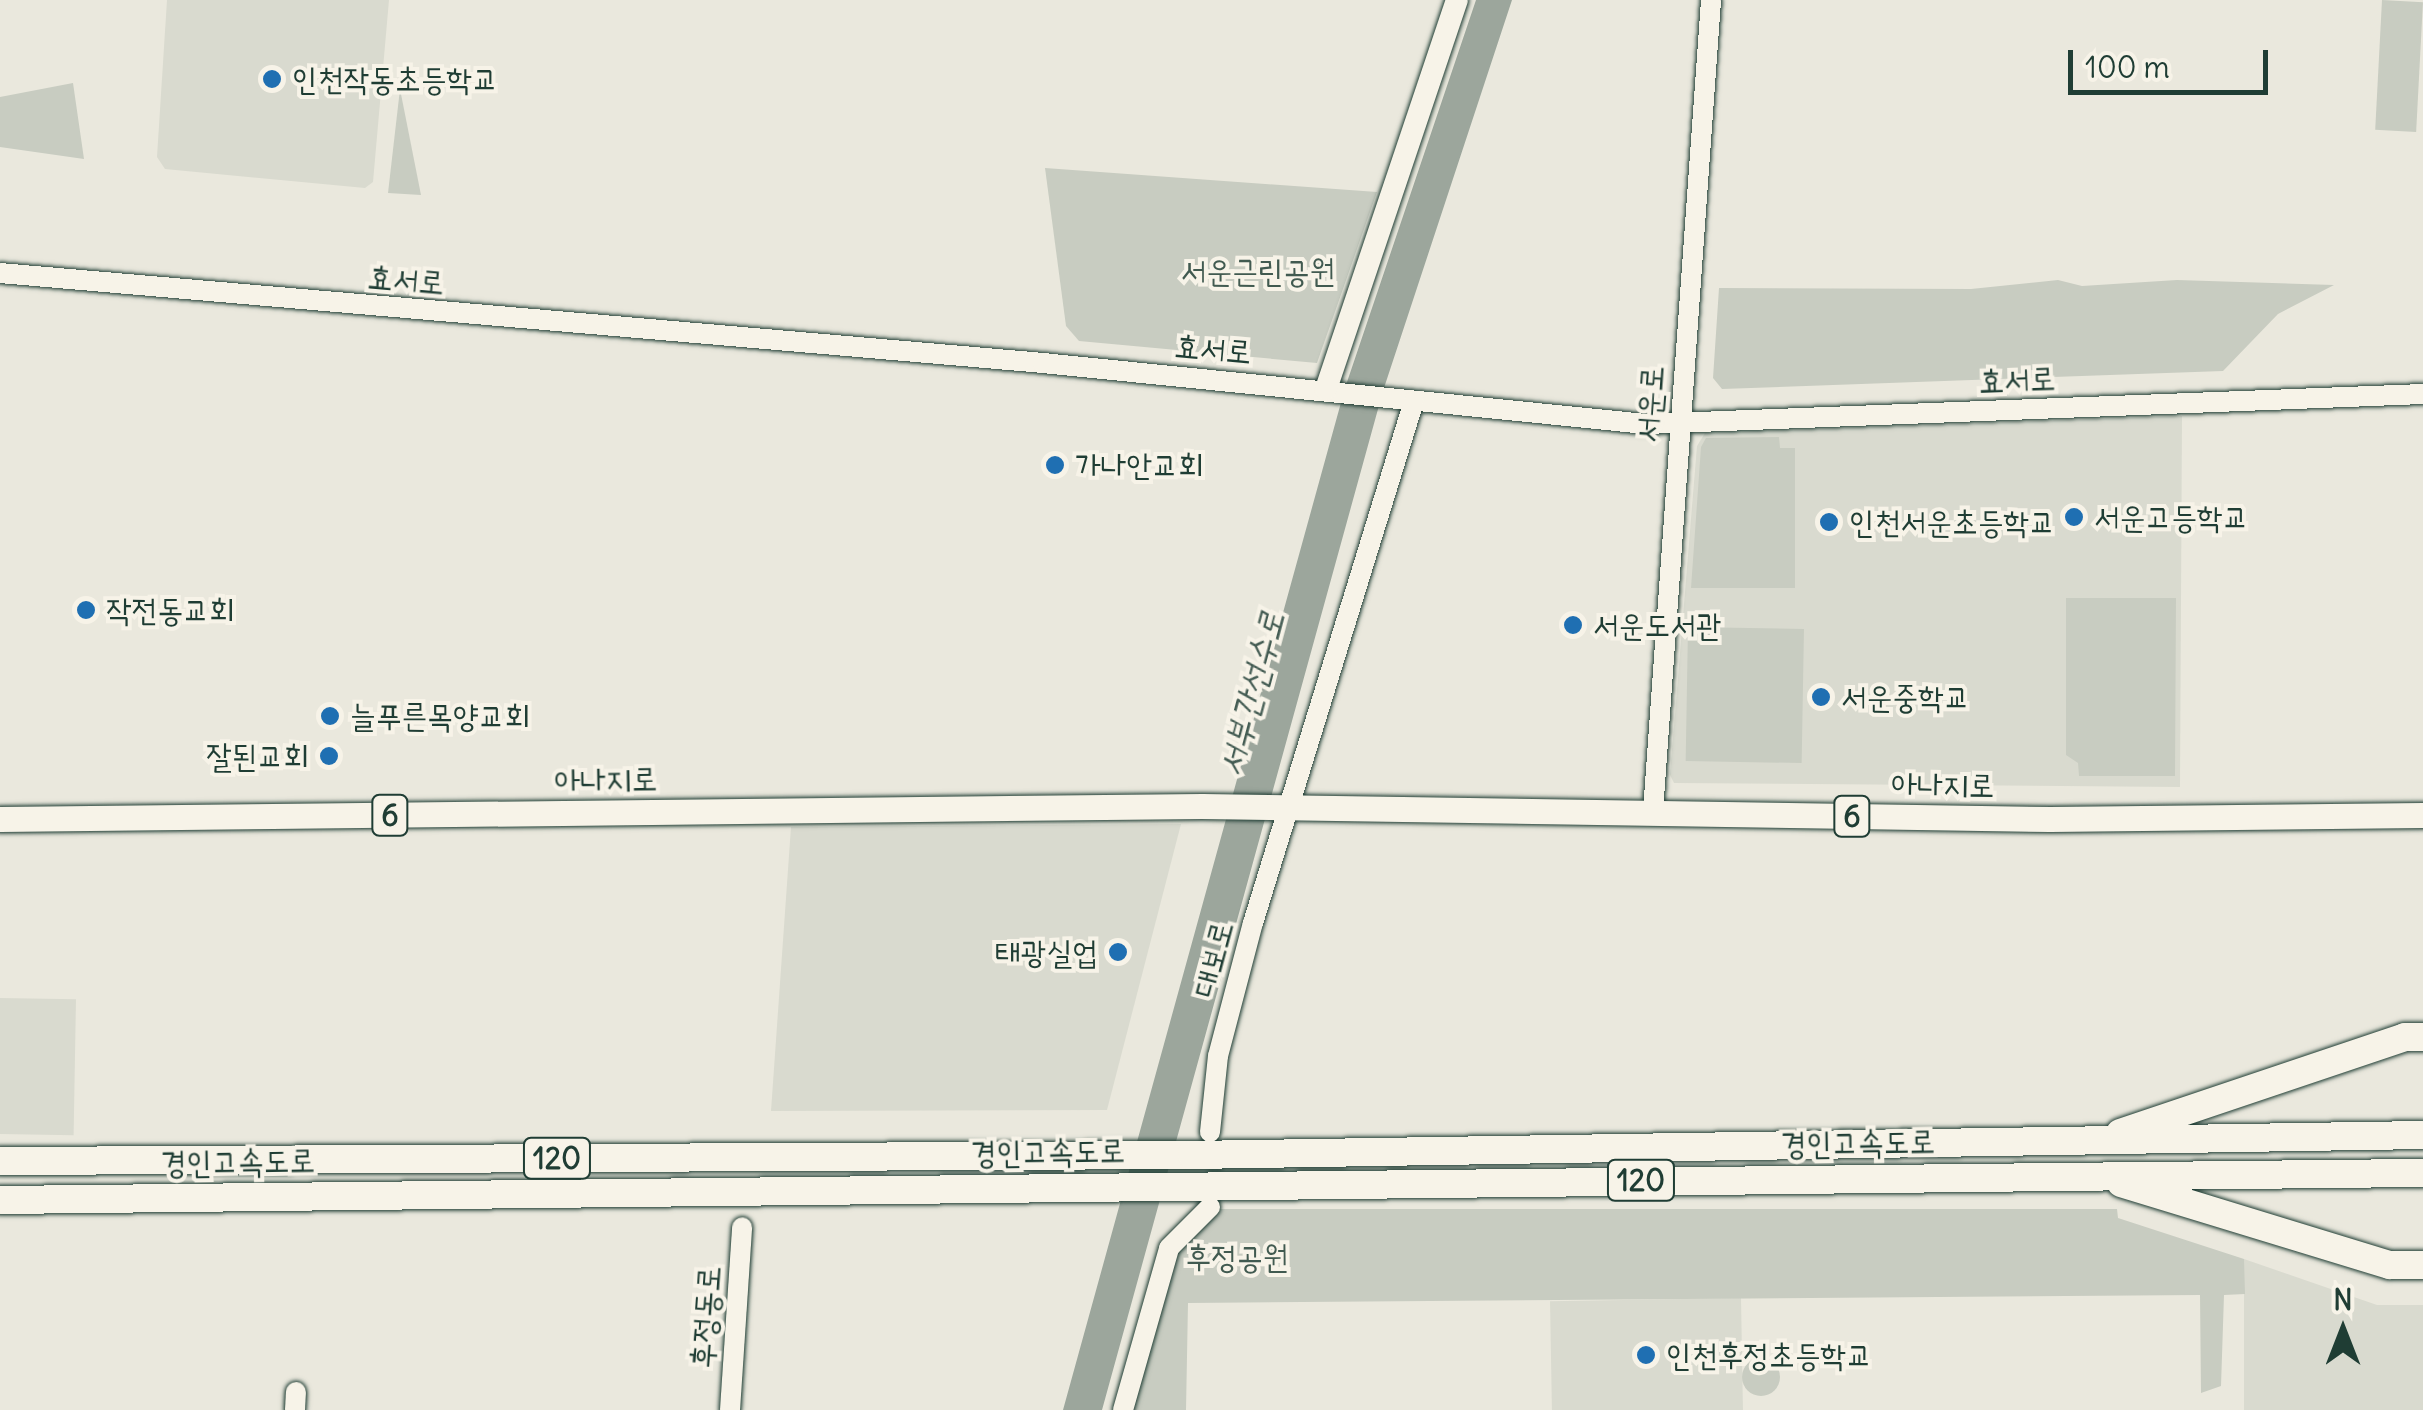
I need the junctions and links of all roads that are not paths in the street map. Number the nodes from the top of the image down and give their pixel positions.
1 (1457, 0) edge
2 (1711, 0) edge
3 (0, 273) edge
4 (1333, 390) junction
5 (2423, 394) edge
6 (1405, 400) junction
7 (1678, 423) junction
8 (1286, 806) junction
9 (1653, 812) junction
10 (2423, 815) edge
11 (0, 819) edge
12 (2423, 1037) edge
13 (1210, 1132) dead end
14 (2423, 1134) edge
15 (2095, 1142) junction
16 (0, 1161) edge
17 (2423, 1173) edge
18 (2096, 1175) junction
19 (0, 1200) edge
20 (1210, 1207) dead end
21 (742, 1227) dead end
22 (2423, 1265) edge
23 (730, 1410) edge
24 (1123, 1410) edge

1 - 4 main road
2 - 7 street, 서운로
3 - 4 street, 효서로
4 - 6 street, 효서로
5 - 7 street, 효서로
6 - 7 street, 효서로
6 - 8 street, 대보로
7 - 9 street, 서운로
8 - 9 main road, 아나지로 / 6
8 - 11 main road, 아나지로 / 6
8 - 13 street, 대보로
9 - 10 main road, 아나지로 / 6
12 - 15 highway, 경인고속도로 / 120
14 - 15 highway, 경인고속도로 / 120
15 - 16 highway, 경인고속도로 / 120
17 - 18 highway, 경인고속도로 / 120
18 - 19 highway, 경인고속도로 / 120
18 - 22 highway, 경인고속도로 / 120
20 - 24 street
21 - 23 street, 후정동로

